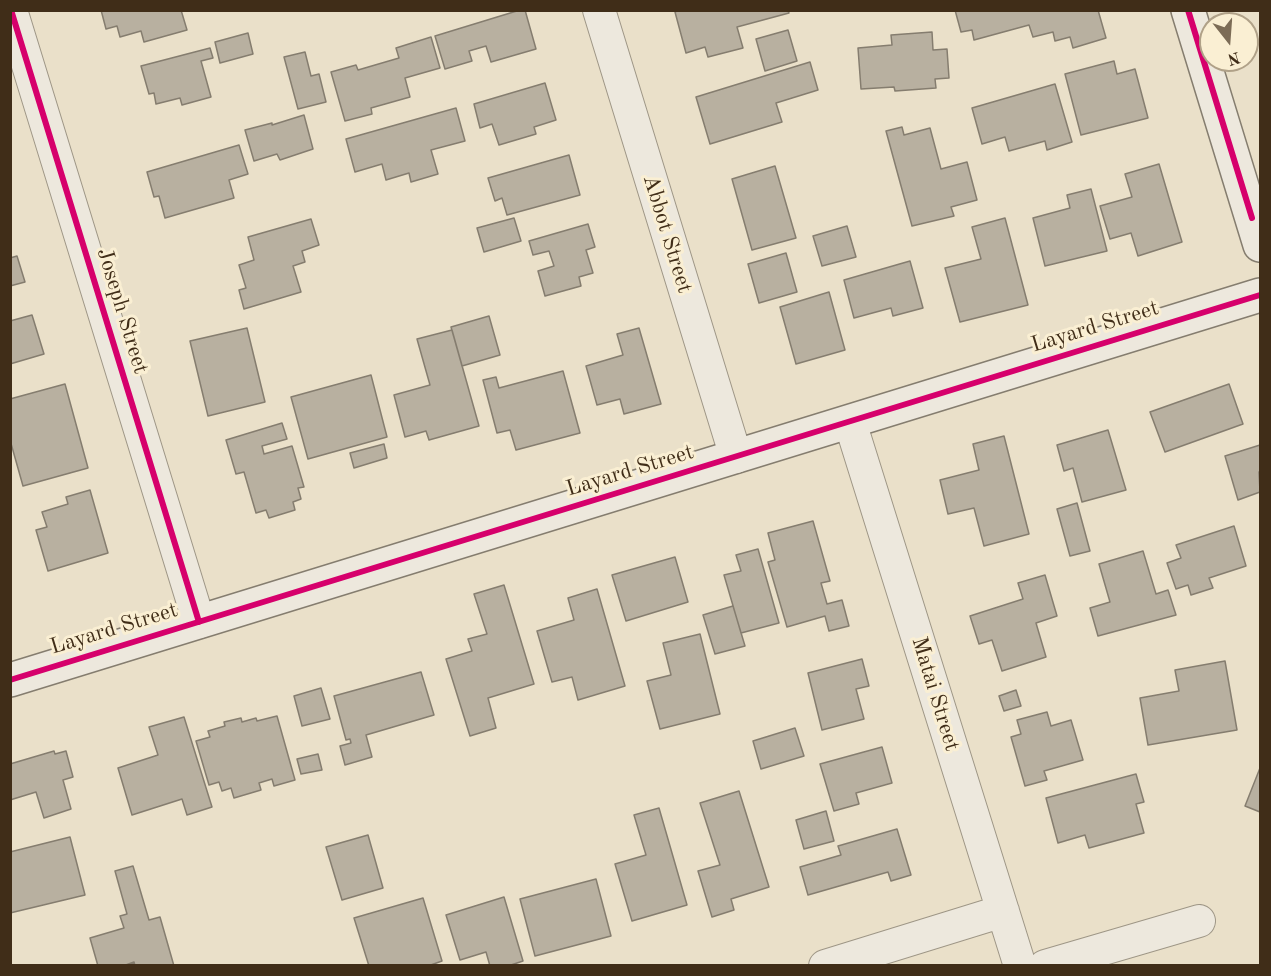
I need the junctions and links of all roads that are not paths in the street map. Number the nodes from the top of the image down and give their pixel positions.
1 (11, 10) edge
2 (598, 10) edge
3 (1188, 10) edge
4 (1260, 245) edge
5 (1260, 295) edge
6 (850, 422) junction
7 (736, 457) junction
8 (199, 622) junction
9 (10, 680) edge
10 (1003, 912) junction
11 (1199, 921) dead end
12 (825, 966) edge
13 (1020, 966) edge
14 (1045, 966) edge

1 - 8 street, Joseph Street
2 - 7 street, Abbot Street
3 - 4 street
5 - 6 street, Layard Street
6 - 7 street, Layard Street
6 - 10 street, Matai Street
7 - 8 street, Layard Street
8 - 9 street, Layard Street
10 - 12 street
10 - 13 street, Matai Street
11 - 14 street

